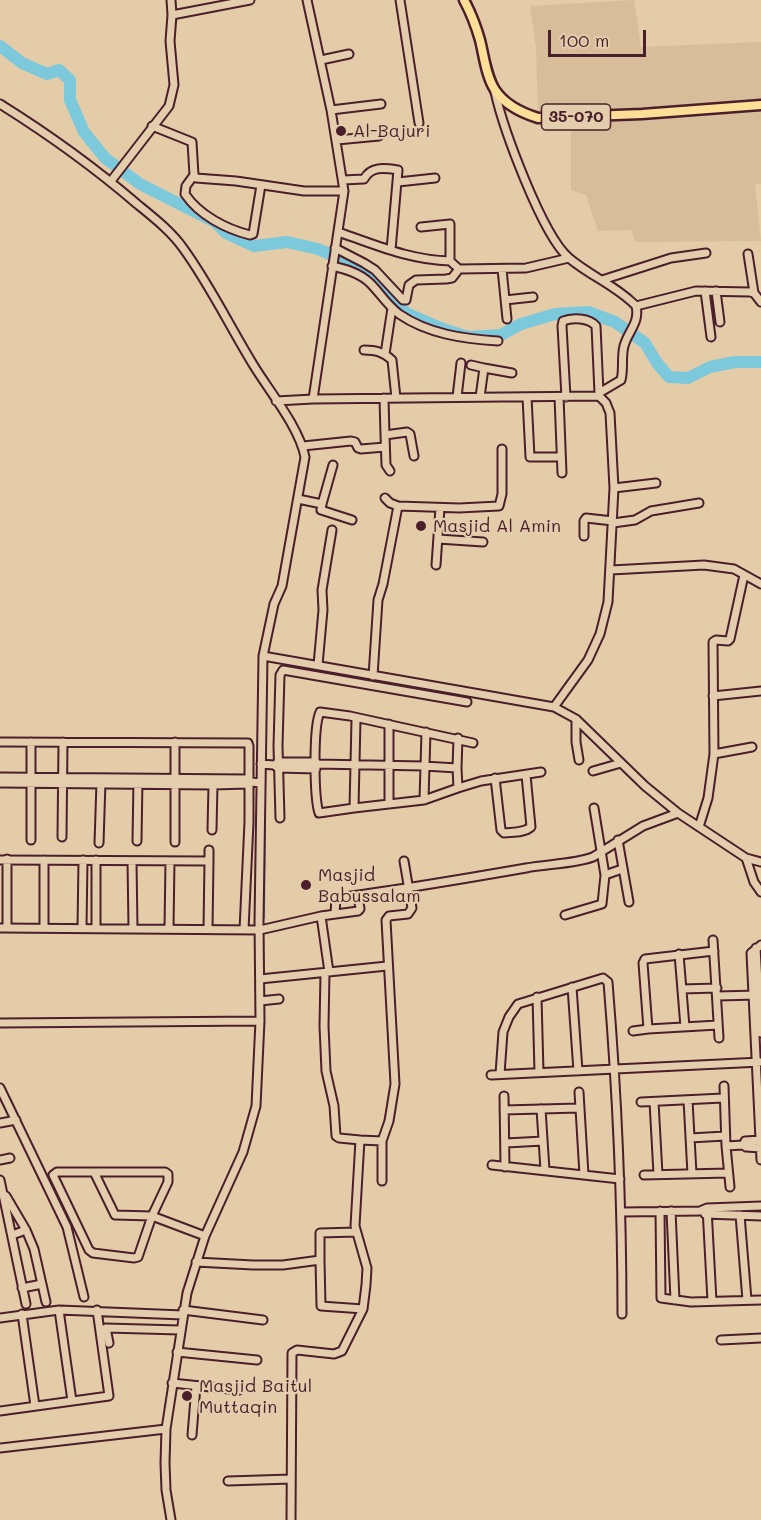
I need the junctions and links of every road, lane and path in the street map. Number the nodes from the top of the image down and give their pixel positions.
1 (171, 0) edge
2 (250, 0) edge
3 (308, 0) edge
4 (400, 0) edge
5 (464, 0) edge
6 (172, 15) junction
7 (349, 54) dead end
8 (321, 60) junction
9 (495, 90) junction
10 (0, 104) edge
11 (381, 104) dead end
12 (761, 105) edge
13 (331, 110) junction
14 (419, 123) dead end
15 (153, 126) junction
16 (379, 136) dead end
17 (337, 140) junction
18 (194, 175) junction
19 (435, 178) dead end
20 (343, 180) junction
21 (111, 181) junction
22 (398, 182) junction
23 (261, 185) junction
24 (344, 190) junction
25 (421, 227) dead end
26 (338, 232) junction
27 (335, 249) junction
28 (391, 250) junction
29 (706, 253) dead end
30 (748, 254) dead end
31 (569, 258) junction
32 (450, 261) junction
33 (332, 264) junction
34 (459, 269) junction
35 (502, 269) junction
36 (602, 280) junction
37 (705, 291) junction
38 (716, 291) junction
39 (754, 293) junction
40 (534, 297) dead end
41 (505, 300) junction
42 (761, 302) edge
43 (636, 306) junction
44 (392, 308) junction
45 (507, 319) dead end
46 (720, 322) dead end
47 (711, 337) dead end
48 (498, 341) dead end
49 (364, 350) dead end
50 (386, 354) junction
51 (461, 363) dead end
52 (471, 365) dead end
53 (484, 368) junction
54 (512, 373) dead end
55 (599, 394) junction
56 (480, 397) junction
57 (528, 397) junction
58 (562, 397) junction
59 (384, 398) junction
60 (396, 398) junction
61 (458, 398) junction
62 (313, 399) junction
63 (276, 401) junction
64 (385, 435) junction
65 (303, 446) junction
66 (385, 447) junction
67 (502, 449) dead end
68 (414, 456) dead end
69 (561, 457) junction
70 (333, 465) dead end
71 (390, 471) dead end
72 (562, 473) dead end
73 (656, 483) dead end
74 (614, 488) junction
75 (386, 498) dead end
76 (298, 499) junction
77 (699, 503) dead end
78 (322, 504) junction
79 (398, 506) junction
80 (440, 507) junction
81 (352, 520) dead end
82 (613, 522) junction
83 (332, 530) dead end
84 (584, 536) dead end
85 (438, 539) junction
86 (483, 542) dead end
87 (436, 565) dead end
88 (611, 570) junction
89 (744, 575) junction
90 (761, 584) edge
91 (267, 657) junction
92 (318, 666) junction
93 (373, 676) junction
94 (761, 691) edge
95 (713, 696) junction
96 (468, 702) dead end
97 (554, 707) junction
98 (356, 719) junction
99 (576, 719) junction
100 (390, 724) junction
101 (426, 732) junction
102 (458, 738) junction
103 (0, 742) edge
104 (31, 742) junction
105 (63, 742) junction
106 (175, 742) junction
107 (473, 743) dead end
108 (752, 747) dead end
109 (714, 754) junction
110 (579, 760) dead end
111 (621, 763) junction
112 (355, 764) junction
113 (271, 765) junction
114 (316, 765) junction
115 (390, 765) junction
116 (424, 765) junction
117 (457, 768) junction
118 (593, 771) dead end
119 (542, 772) dead end
120 (526, 775) junction
121 (0, 777) edge
122 (495, 778) junction
123 (31, 780) junction
124 (63, 780) junction
125 (101, 781) junction
126 (138, 781) junction
127 (175, 782) junction
128 (253, 782) junction
129 (0, 783) edge
130 (213, 785) junction
131 (458, 788) junction
132 (424, 800) junction
133 (389, 804) junction
134 (354, 808) junction
135 (594, 808) dead end
136 (678, 813) junction
137 (280, 818) dead end
138 (255, 822) junction
139 (699, 827) junction
140 (212, 830) dead end
141 (62, 837) dead end
142 (31, 840) dead end
143 (618, 840) junction
144 (136, 841) dead end
145 (175, 842) dead end
146 (99, 843) dead end
147 (209, 850) dead end
148 (601, 852) junction
149 (746, 858) junction
150 (4, 860) edge
151 (44, 860) junction
152 (83, 860) junction
153 (96, 860) junction
154 (132, 861) junction
155 (170, 861) junction
156 (209, 861) junction
157 (404, 861) dead end
158 (761, 862) edge
159 (254, 863) junction
160 (622, 870) junction
161 (604, 875) junction
162 (409, 889) junction
163 (761, 892) edge
164 (358, 895) junction
165 (629, 902) dead end
166 (335, 914) junction
167 (564, 915) dead end
168 (321, 916) junction
169 (3, 928) edge
170 (44, 928) junction
171 (81, 928) junction
172 (96, 928) junction
173 (133, 928) junction
174 (169, 929) junction
175 (208, 929) junction
176 (260, 929) junction
177 (244, 930) junction
178 (713, 940) dead end
179 (758, 947) edge
180 (714, 951) junction
181 (679, 954) junction
182 (387, 966) junction
183 (327, 973) junction
184 (260, 979) junction
185 (572, 987) junction
186 (682, 989) junction
187 (718, 992) junction
188 (756, 995) junction
189 (537, 997) junction
190 (279, 999) dead end
191 (264, 1000) junction
192 (260, 1021) junction
193 (0, 1023) edge
194 (718, 1025) junction
195 (685, 1027) junction
196 (648, 1029) junction
197 (633, 1031) dead end
198 (761, 1033) edge
199 (719, 1038) dead end
200 (759, 1062) edge
201 (615, 1069) junction
202 (578, 1071) junction
203 (540, 1072) junction
204 (724, 1086) dead end
205 (0, 1088) edge
206 (579, 1092) dead end
207 (504, 1096) dead end
208 (723, 1098) junction
209 (688, 1100) junction
210 (641, 1102) dead end
211 (654, 1102) junction
212 (579, 1108) junction
213 (541, 1109) junction
214 (504, 1110) junction
215 (16, 1120) junction
216 (0, 1123) edge
217 (725, 1136) junction
218 (690, 1138) junction
219 (360, 1140) junction
220 (382, 1140) junction
221 (543, 1141) junction
222 (506, 1143) junction
223 (760, 1144) edge
224 (726, 1146) junction
225 (10, 1158) dead end
226 (0, 1160) edge
227 (761, 1160) edge
228 (492, 1165) dead end
229 (505, 1167) junction
230 (545, 1170) junction
231 (728, 1173) junction
232 (95, 1174) junction
233 (658, 1174) junction
234 (692, 1174) junction
235 (584, 1175) junction
236 (644, 1175) dead end
237 (620, 1179) junction
238 (0, 1180) edge
239 (382, 1181) dead end
240 (730, 1187) dead end
241 (4, 1194) junction
242 (761, 1206) edge
243 (660, 1211) junction
244 (671, 1211) junction
245 (705, 1211) junction
246 (622, 1212) junction
247 (740, 1215) junction
248 (152, 1216) junction
249 (761, 1216) edge
250 (26, 1230) junction
251 (356, 1232) junction
252 (201, 1234) junction
253 (12, 1235) junction
254 (320, 1260) junction
255 (196, 1262) junction
256 (42, 1284) junction
257 (22, 1288) junction
258 (84, 1297) dead end
259 (675, 1300) junction
260 (747, 1300) junction
261 (761, 1300) edge
262 (712, 1301) junction
263 (46, 1302) dead end
264 (26, 1304) dead end
265 (361, 1309) junction
266 (59, 1310) junction
267 (97, 1310) junction
268 (183, 1313) junction
269 (22, 1314) junction
270 (622, 1314) dead end
271 (0, 1318) edge
272 (263, 1320) dead end
273 (180, 1330) junction
274 (761, 1338) edge
275 (721, 1340) dead end
276 (110, 1343) dead end
277 (177, 1352) junction
278 (257, 1360) dead end
279 (172, 1383) junction
280 (196, 1386) junction
281 (239, 1390) dead end
282 (72, 1401) junction
283 (35, 1406) junction
284 (0, 1410) edge
285 (166, 1429) junction
286 (192, 1435) dead end
287 (0, 1448) edge
288 (289, 1479) junction
289 (228, 1480) dead end
290 (171, 1520) edge
291 (291, 1520) edge

1 - 6 street
2 - 6 street
3 - 8 street
4 - 14 street
5 - 9 main road, 35-070
6 - 15 street
7 - 8 street
8 - 13 street
9 - 12 main road, 35-070
9 - 31 street
10 - 21 street
11 - 13 street
13 - 17 street
15 - 18 street
15 - 21 street
16 - 17 street
17 - 20 street
18 - 23 street
18 - 23 street
19 - 22 street
20 - 22 street
20 - 24 street
21 - 63 street
22 - 28 street
23 - 24 street
24 - 26 street
25 - 32 street
26 - 27 street
26 - 28 street
27 - 33 street
27 - 34 street
28 - 32 street
29 - 36 street
30 - 39 street
31 - 35 street
31 - 36 street
32 - 34 street
33 - 44 street
33 - 62 street
34 - 35 street
35 - 41 street
36 - 43 street
37 - 38 street
37 - 43 street
37 - 47 street
38 - 39 street
38 - 46 street
39 - 42 street
40 - 41 street
41 - 45 street
43 - 55 street
44 - 48 street
44 - 50 street
49 - 50 street
50 - 60 street
51 - 61 street
52 - 53 street
53 - 54 street
53 - 56 street
55 - 58 street
55 - 58 street
55 - 74 street
56 - 57 street
56 - 61 street
57 - 58 street
57 - 69 street
58 - 69 street
59 - 60 street
59 - 62 street
59 - 64 street
60 - 61 street
62 - 63 street
63 - 65 street
64 - 66 street
64 - 68 street
65 - 66 street
65 - 76 street
66 - 71 street
67 - 80 street
69 - 72 street
70 - 78 street
73 - 74 street
74 - 82 street
75 - 79 street
76 - 78 street
76 - 91 street
77 - 82 street
78 - 81 street
79 - 80 street
79 - 93 street
80 - 85 street
82 - 84 street
82 - 88 street
83 - 92 street
85 - 86 street
85 - 87 street
88 - 89 street
88 - 97 street
89 - 90 street
89 - 95 street
91 - 92 street
91 - 113 street
92 - 93 street
93 - 97 street
94 - 95 street
95 - 109 street
96 - 113 street
97 - 99 street
98 - 100 street
98 - 112 street
98 - 114 street
99 - 110 street
99 - 111 street
100 - 101 street
100 - 115 street
101 - 102 street
101 - 116 street
102 - 107 street
102 - 117 street
103 - 104 street
104 - 105 street
104 - 123 street
105 - 106 street
105 - 124 street
106 - 127 street
106 - 128 street
108 - 109 street
109 - 139 street
111 - 118 street
111 - 136 street
112 - 114 street
112 - 115 street
112 - 134 street
113 - 114 street
113 - 128 street
113 - 137 street
114 - 134 street
115 - 116 street
115 - 133 street
116 - 117 street
116 - 132 street
117 - 131 street
119 - 120 street
120 - 122 street
120 - 122 street
121 - 123 street
122 - 131 street
123 - 124 street
123 - 129 street
123 - 142 street
124 - 125 street
124 - 141 street
125 - 126 street
125 - 146 street
126 - 127 street
126 - 144 street
127 - 128 street
127 - 130 street
127 - 145 street
128 - 130 street
128 - 138 street
128 - 138 street
130 - 140 street
131 - 132 street
132 - 133 street
133 - 134 street
135 - 148 street
136 - 139 street
136 - 143 street
138 - 159 street
138 - 159 street
139 - 149 street
143 - 148 street
143 - 160 street
147 - 156 street
148 - 161 street
148 - 162 street
149 - 158 street
149 - 163 street
150 - 151 street
150 - 169 street
151 - 152 street
151 - 170 street
152 - 153 street
152 - 171 street
153 - 154 street
153 - 172 street
154 - 155 street
154 - 173 street
155 - 156 street
155 - 174 street
156 - 175 street
157 - 162 street
159 - 176 street
159 - 177 street
160 - 161 street
160 - 165 street
161 - 167 street
162 - 164 street
162 - 182 street
164 - 166 street
164 - 166 street
166 - 168 street
168 - 176 street
168 - 183 street
169 - 170 street
170 - 171 street
171 - 172 street
172 - 173 street
173 - 174 street
174 - 175 street
175 - 177 street
176 - 177 street
176 - 184 street
178 - 180 street
179 - 188 street
180 - 181 street
180 - 187 street
181 - 186 street
181 - 196 street
182 - 183 street
182 - 220 street
183 - 184 street
183 - 219 street
184 - 191 street
185 - 189 street
185 - 201 street
185 - 202 street
186 - 187 street
186 - 195 street
187 - 188 street
187 - 194 street
188 - 198 street
188 - 200 street
189 - 203 street
189 - 203 street
190 - 191 street
191 - 192 street
192 - 193 street
192 - 252 street
194 - 195 street
194 - 199 street
195 - 196 street
196 - 197 street
200 - 201 street
200 - 223 street
201 - 202 street
201 - 237 street
202 - 203 street
204 - 208 street
205 - 215 street
206 - 212 street
207 - 214 street
208 - 209 street
208 - 217 street
209 - 211 street
209 - 218 street
210 - 211 street
211 - 233 street
212 - 213 street
212 - 235 street
213 - 214 street
213 - 221 street
214 - 222 street
215 - 216 street
215 - 258 street
217 - 218 street
217 - 224 street
218 - 234 street
219 - 220 street
219 - 251 street
220 - 239 street
221 - 222 street
221 - 230 street
222 - 229 street
223 - 224 street
223 - 227 street
224 - 231 street
225 - 226 street
228 - 229 street
229 - 230 street
230 - 235 street
231 - 234 street
231 - 240 street
232 - 248 street
232 - 248 street
232 - 248 street
233 - 234 street
233 - 236 street
235 - 237 street
237 - 246 street
238 - 241 street
241 - 250 street
241 - 253 street
242 - 245 street
243 - 244 street
243 - 246 street
243 - 259 street
244 - 245 street
244 - 259 street
245 - 247 street
245 - 262 street
246 - 270 street
247 - 249 street
247 - 260 street
248 - 252 street
250 - 253 street
250 - 256 street
251 - 254 street
251 - 265 street
252 - 255 street
253 - 257 street
254 - 255 street
254 - 265 street
255 - 268 street
256 - 257 street
256 - 263 street
257 - 264 street
259 - 262 street
260 - 261 street
260 - 262 street
265 - 288 street
266 - 267 street
266 - 269 street
266 - 282 street
267 - 268 street
267 - 282 street
268 - 272 street
268 - 273 street
269 - 271 street
269 - 283 street
273 - 276 street
273 - 277 street
274 - 275 street
277 - 278 street
277 - 279 street
279 - 280 street
279 - 285 street
280 - 281 street
280 - 286 street
282 - 283 street
283 - 284 street
285 - 287 street
285 - 290 street
288 - 289 street
288 - 291 street

